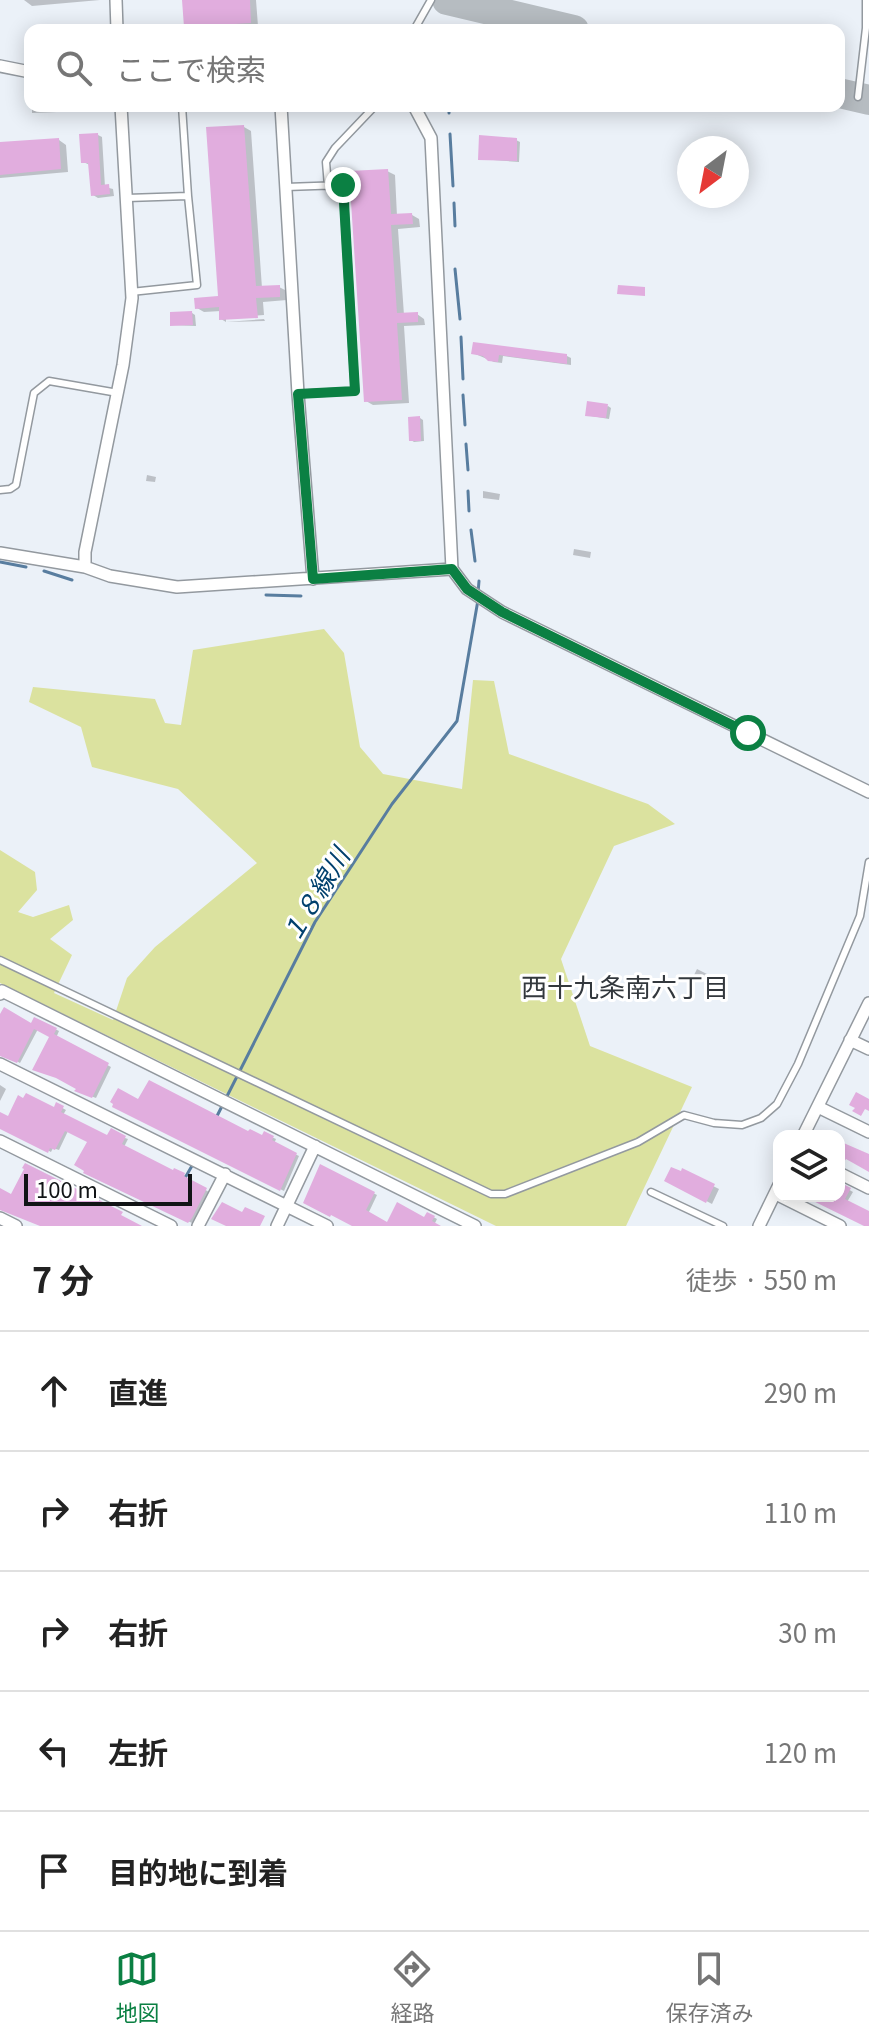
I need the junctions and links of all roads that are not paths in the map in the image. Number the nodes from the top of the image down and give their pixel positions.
1 (116, 0) edge
2 (431, 0) edge
3 (866, 0) edge
4 (117, 24) edge
5 (417, 24) edge
6 (0, 66) edge
7 (24, 71) edge
8 (858, 97) dead end
9 (121, 112) edge
10 (182, 112) edge
11 (281, 112) edge
12 (369, 112) edge
13 (417, 112) edge
14 (328, 186) junction
15 (284, 187) junction
16 (188, 196) junction
17 (126, 198) junction
18 (131, 292) junction
19 (118, 393) junction
20 (298, 394) junction
21 (0, 490) edge
22 (0, 553) edge
23 (85, 567) junction
24 (452, 569) junction
25 (313, 579) junction
26 (869, 792) edge
27 (869, 862) edge
28 (0, 960) edge
29 (0, 994) edge
30 (869, 1003) edge
31 (850, 1040) junction
32 (869, 1049) edge
33 (0, 1064) edge
34 (818, 1107) junction
35 (806, 1130) edge
36 (869, 1132) edge
37 (0, 1141) edge
38 (315, 1146) junction
39 (225, 1174) junction
40 (845, 1176) edge
41 (869, 1188) edge
42 (651, 1192) dead end
43 (773, 1202) edge
44 (795, 1202) edge
45 (287, 1206) junction
46 (0, 1218) edge
47 (16, 1226) edge
48 (171, 1226) edge
49 (198, 1226) edge
50 (277, 1226) edge
51 (327, 1226) edge
52 (475, 1226) edge
53 (723, 1226) edge
54 (759, 1226) edge
55 (840, 1226) edge

1 - 4 street
2 - 5 lane
3 - 8 lane
6 - 7 street
9 - 17 street
10 - 16 lane
11 - 15 street
12 - 14 lane
13 - 24 street
14 - 15 lane
14 - 20 lane
15 - 20 street
16 - 17 lane
16 - 18 lane
17 - 18 street
18 - 19 street
19 - 21 lane
19 - 23 street
20 - 25 street
22 - 23 street
23 - 25 street
24 - 25 street
24 - 26 street
27 - 28 lane
29 - 38 street
30 - 31 street
31 - 32 street
31 - 34 street
33 - 39 street
34 - 35 street
34 - 36 street
37 - 48 street
38 - 45 street
38 - 52 street
39 - 45 street
39 - 49 street
40 - 41 street
42 - 53 lane
43 - 54 street
44 - 55 street
45 - 50 street
45 - 51 street
46 - 47 street

